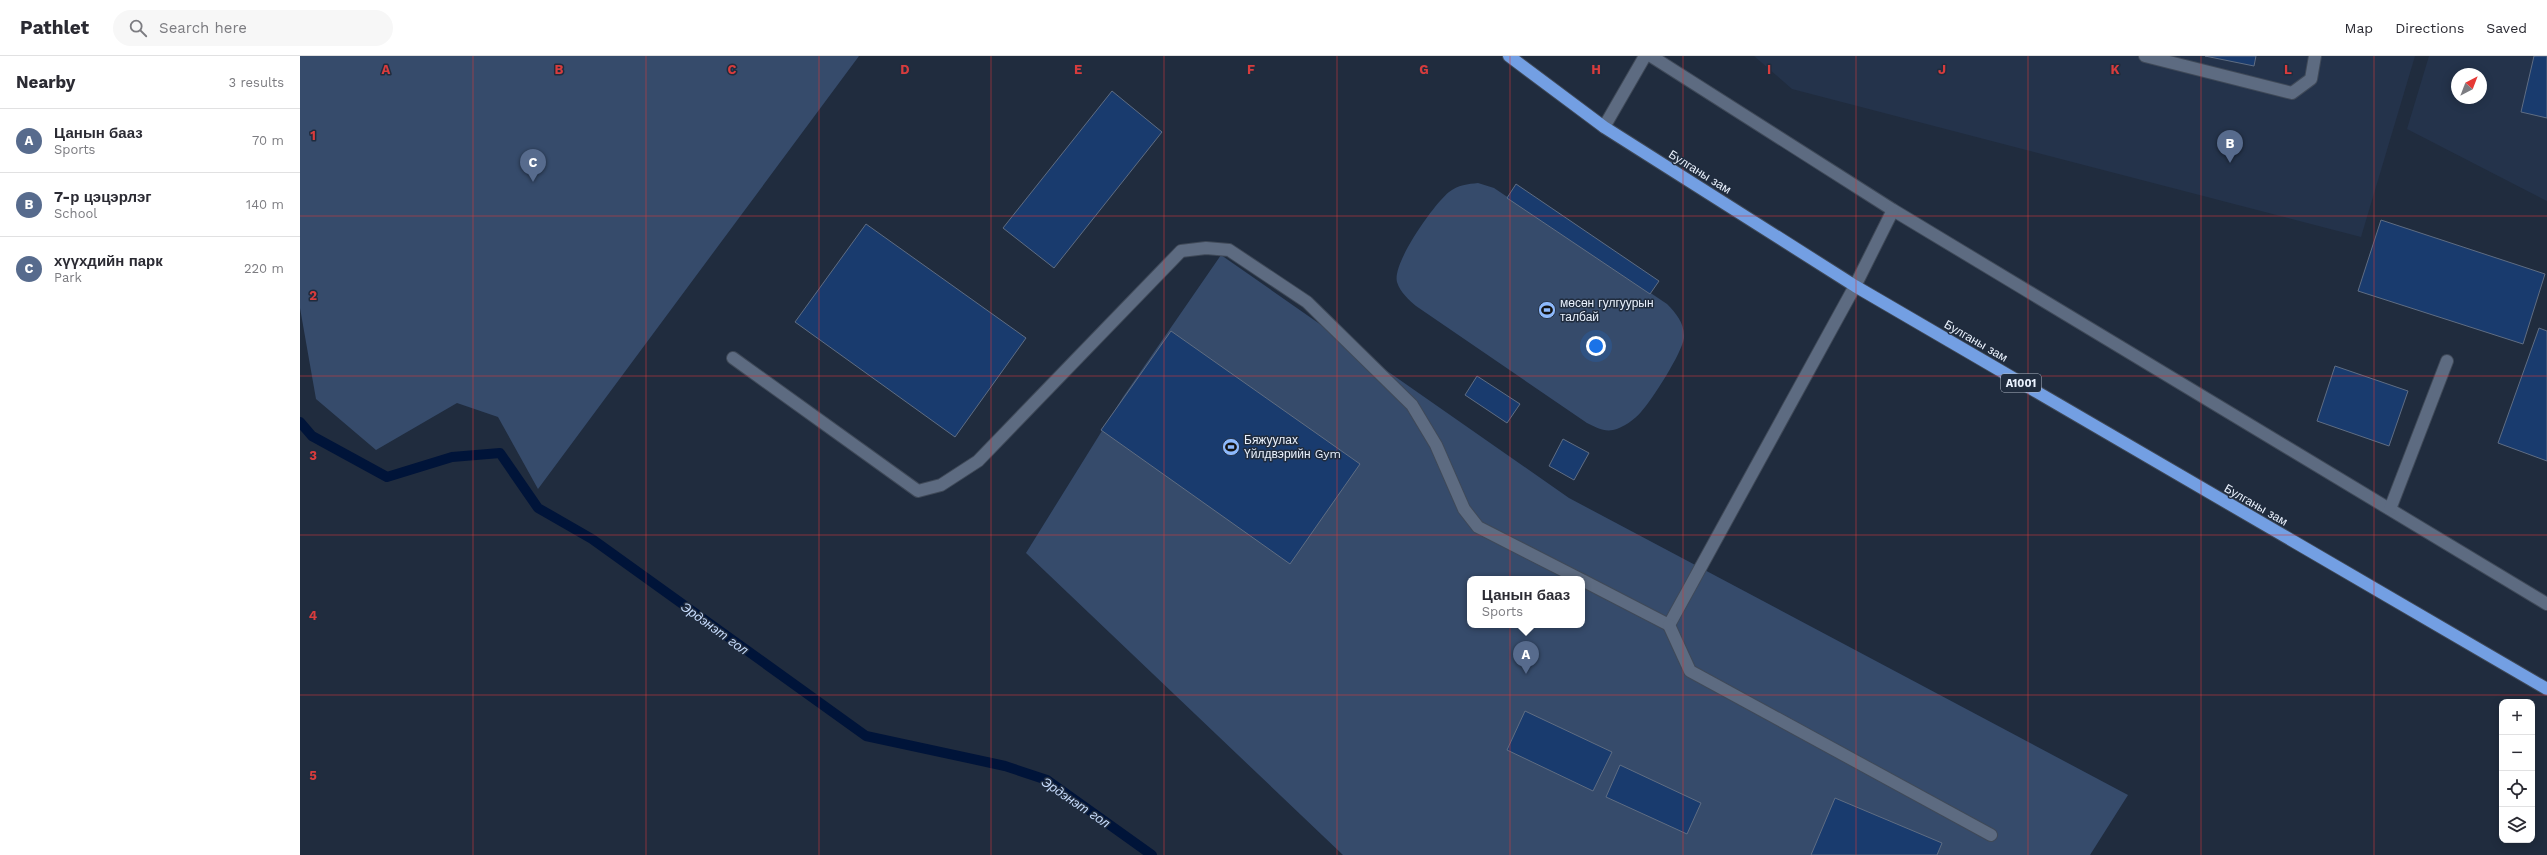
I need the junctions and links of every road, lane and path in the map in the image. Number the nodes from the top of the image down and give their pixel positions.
1 (1509, 56) edge
2 (1644, 56) edge
3 (1651, 56) edge
4 (2145, 56) edge
5 (2315, 56) edge
6 (1604, 127) junction
7 (1894, 210) junction
8 (1855, 286) junction
9 (733, 358) dead end
10 (2447, 361) dead end
11 (2390, 509) junction
12 (1573, 576) edge
13 (1585, 582) edge
14 (2547, 604) edge
15 (1669, 624) junction
16 (2547, 689) edge
17 (1991, 835) dead end

1 - 6 highway, Булганы зам / A1001
2 - 6 street
3 - 7 street
4 - 5 street
6 - 8 highway, Булганы зам / A1001
7 - 8 street
7 - 11 street
8 - 15 street
8 - 16 highway, Булганы зам / A1001
9 - 12 street
10 - 11 street
11 - 14 street
13 - 15 street
15 - 17 street

